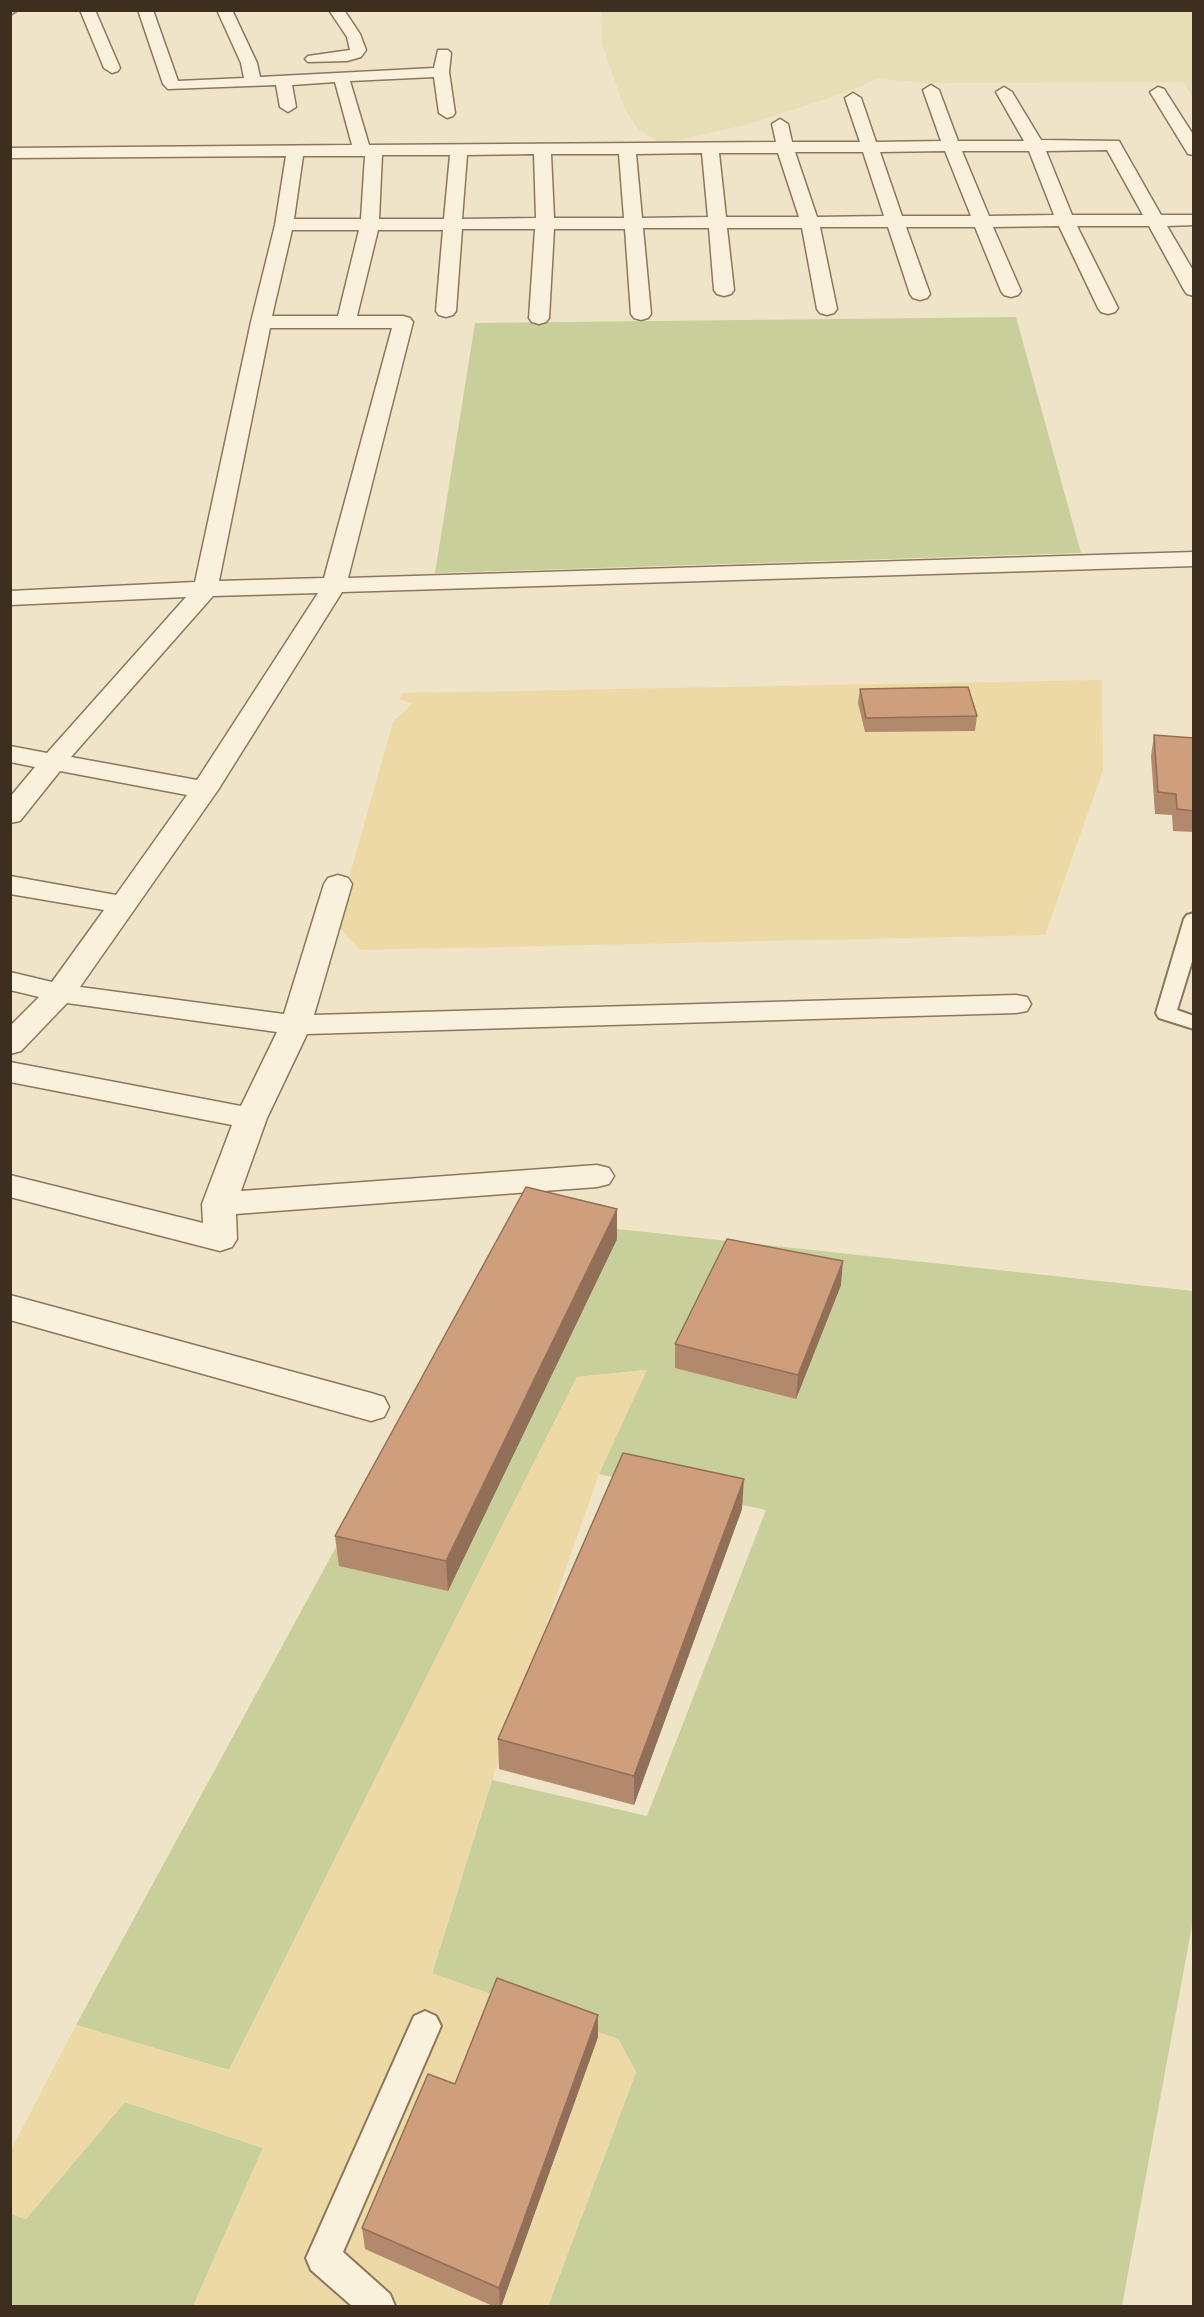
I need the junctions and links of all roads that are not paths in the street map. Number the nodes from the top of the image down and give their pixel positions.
1 (87, 10) edge
2 (145, 10) edge
3 (224, 10) edge
4 (336, 10) edge
5 (442, 53) dead end
6 (293, 60) dead end
7 (112, 68) dead end
8 (441, 72) junction
9 (341, 76) junction
10 (283, 80) junction
11 (253, 81) junction
12 (931, 90) dead end
13 (1004, 92) dead end
14 (1158, 92) dead end
15 (853, 98) dead end
16 (288, 107) dead end
17 (447, 113) dead end
18 (780, 124) dead end
19 (1035, 145) junction
20 (951, 146) junction
21 (627, 147) junction
22 (785, 147) junction
23 (871, 147) junction
24 (542, 148) junction
25 (710, 148) junction
26 (459, 149) junction
27 (368, 150) junction
28 (1194, 150) edge
29 (295, 151) junction
30 (10, 153) edge
31 (1065, 220) junction
32 (1154, 220) junction
33 (1194, 220) edge
34 (981, 221) junction
35 (545, 222) junction
36 (716, 222) junction
37 (454, 223) junction
38 (634, 223) junction
39 (810, 223) junction
40 (896, 223) junction
41 (370, 224) junction
42 (284, 225) junction
43 (724, 290) dead end
44 (1194, 290) edge
45 (1011, 291) dead end
46 (920, 294) dead end
47 (1108, 308) dead end
48 (827, 309) dead end
49 (446, 311) dead end
50 (640, 314) dead end
51 (539, 318) dead end
52 (261, 322) junction
53 (346, 322) junction
54 (1194, 559) edge
55 (334, 585) junction
56 (206, 589) junction
57 (21, 597) edge
58 (10, 620) edge
59 (10, 754) edge
60 (53, 762) junction
61 (204, 790) junction
62 (10, 815) edge
63 (338, 884) dead end
64 (10, 885) edge
65 (123, 905) junction
66 (1194, 919) edge
67 (10, 981) edge
68 (60, 993) junction
69 (1016, 1004) dead end
70 (1194, 1023) edge
71 (296, 1025) junction
72 (10, 1044) edge
73 (10, 1072) edge
74 (251, 1118) junction
75 (597, 1176) dead end
76 (10, 1186) edge
77 (219, 1204) junction
78 (10, 1307) edge
79 (371, 1407) dead end
80 (425, 2026) dead end
81 (378, 2307) edge

1 - 7 street
2 - 11 street
3 - 11 street
4 - 6 street
5 - 8 street
8 - 9 street
8 - 17 street
9 - 10 street
9 - 27 street
10 - 11 street
10 - 16 street
12 - 20 street
13 - 19 street
14 - 28 street
15 - 23 street
18 - 22 street
19 - 20 street
19 - 31 street
19 - 32 street
20 - 23 street
20 - 34 street
21 - 24 street
21 - 25 street
21 - 38 street
22 - 23 street
22 - 25 street
22 - 39 street
23 - 40 street
24 - 26 street
24 - 35 street
25 - 36 street
26 - 27 street
26 - 37 street
27 - 29 street
27 - 41 street
29 - 30 street
29 - 42 street
31 - 32 street
31 - 34 street
31 - 47 street
32 - 33 street
32 - 44 street
34 - 40 street
34 - 45 street
35 - 37 street
35 - 38 street
35 - 51 street
36 - 38 street
36 - 39 street
36 - 43 street
37 - 41 street
37 - 49 street
38 - 50 street
39 - 40 street
39 - 48 street
40 - 46 street
41 - 42 street
41 - 53 street
42 - 52 street
52 - 53 street
52 - 56 street
53 - 55 street
54 - 55 street
55 - 56 street
55 - 61 street
56 - 57 street
56 - 60 street
57 - 58 street
59 - 60 street
60 - 61 street
60 - 62 street
61 - 65 street
63 - 71 street
64 - 65 street
65 - 68 street
66 - 70 lane
67 - 68 street
68 - 71 street
68 - 72 street
69 - 71 street
71 - 74 street
73 - 74 street
74 - 77 street
75 - 77 street
76 - 77 street
78 - 79 street
80 - 81 lane

